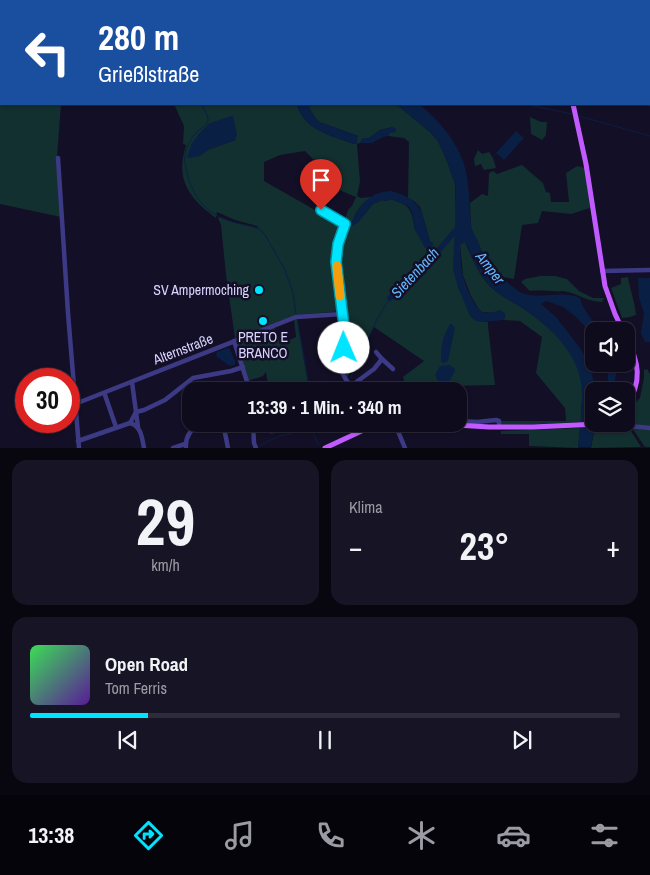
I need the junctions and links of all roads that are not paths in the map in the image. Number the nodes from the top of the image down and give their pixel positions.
1 (573, 106) edge
2 (58, 158) dead end
3 (321, 210) dead end
4 (650, 270) edge
5 (602, 271) junction
6 (342, 314) junction
7 (619, 322) edge
8 (234, 341) junction
9 (376, 352) dead end
10 (635, 358) edge
11 (382, 359) junction
12 (243, 367) junction
13 (72, 368) edge
14 (393, 369) dead end
15 (132, 382) junction
16 (247, 382) edge
17 (348, 382) edge
18 (360, 382) edge
19 (635, 388) edge
20 (105, 395) dead end
21 (80, 402) edge
22 (136, 412) junction
23 (467, 421) edge
24 (134, 425) junction
25 (467, 425) edge
26 (585, 425) edge
27 (116, 427) junction
28 (499, 427) junction
29 (635, 427) edge
30 (650, 428) edge
31 (191, 432) edge
32 (225, 432) edge
33 (253, 432) edge
34 (356, 432) edge
35 (398, 432) edge
36 (77, 433) edge
37 (78, 441) junction
38 (185, 446) edge
39 (79, 448) edge
40 (144, 448) edge
41 (174, 448) edge
42 (228, 448) edge
43 (256, 448) edge
44 (325, 448) edge
45 (405, 448) edge

1 - 5 main road
2 - 13 street
3 - 6 street
4 - 5 street
5 - 7 main road
6 - 8 street, Alternstraße
6 - 17 street
8 - 12 street
8 - 15 street, Alternstraße
9 - 11 street
10 - 19 main road
11 - 14 street
11 - 18 street
12 - 16 street
12 - 22 street
15 - 21 street, Alternstraße
15 - 22 street
20 - 27 street
22 - 24 street
22 - 24 street
23 - 28 street
24 - 27 street
24 - 40 street
25 - 28 main road
26 - 28 main road
27 - 37 street
29 - 30 street
31 - 38 street
32 - 42 street
33 - 43 street
34 - 44 main road
35 - 45 street
36 - 37 street
37 - 39 street
38 - 41 street

